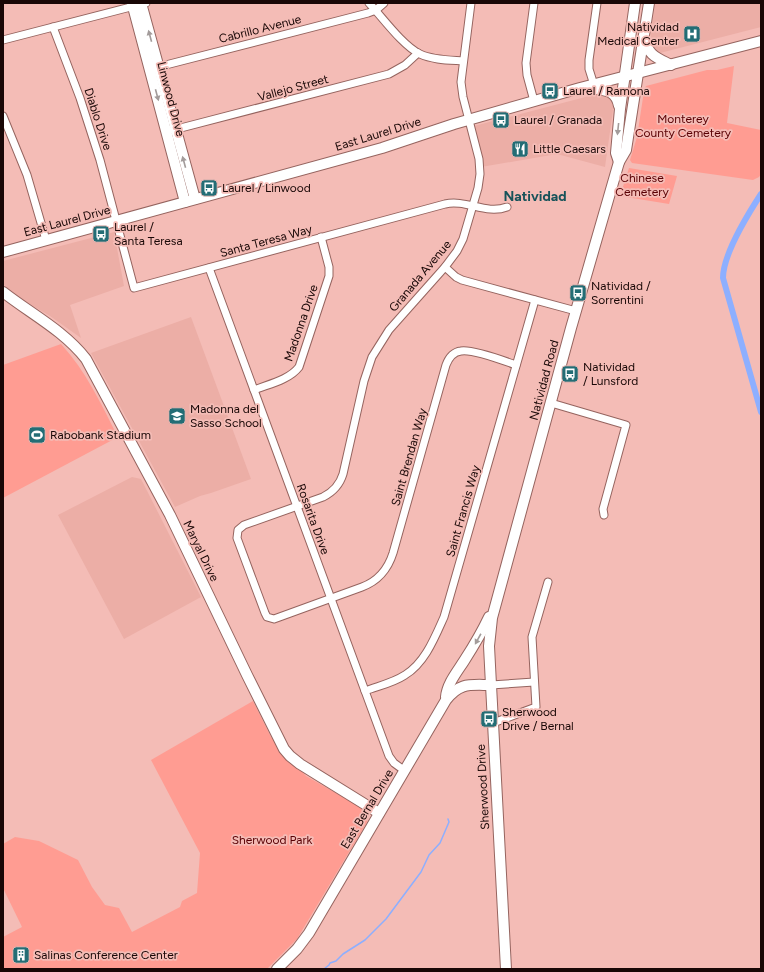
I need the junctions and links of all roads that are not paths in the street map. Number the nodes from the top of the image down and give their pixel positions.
1 (370, 3) edge
2 (384, 3) edge
3 (471, 3) edge
4 (534, 3) edge
5 (597, 3) edge
6 (636, 3) edge
7 (649, 3) edge
8 (139, 4) edge
9 (376, 10) junction
10 (53, 27) junction
11 (644, 38) junction
12 (3, 40) edge
13 (761, 41) edge
14 (418, 53) junction
15 (462, 61) junction
16 (670, 65) junction
17 (154, 68) junction
18 (638, 73) junction
19 (625, 76) junction
20 (589, 86) junction
21 (534, 102) junction
22 (620, 109) junction
23 (3, 116) edge
24 (469, 120) junction
25 (171, 131) junction
26 (619, 162) junction
27 (190, 200) junction
28 (472, 207) junction
29 (507, 207) dead end
30 (116, 220) junction
31 (321, 237) junction
32 (46, 240) junction
33 (3, 252) edge
34 (445, 267) junction
35 (209, 268) junction
36 (3, 292) edge
37 (535, 300) junction
38 (576, 311) junction
39 (516, 365) junction
40 (254, 390) junction
41 (551, 403) junction
42 (297, 506) junction
43 (604, 514) dead end
44 (548, 582) dead end
45 (331, 598) junction
46 (495, 604) junction
47 (534, 682) junction
48 (491, 685) junction
49 (365, 691) junction
50 (446, 700) junction
51 (494, 723) junction
52 (405, 771) junction
53 (379, 813) junction
54 (277, 969) edge
55 (506, 969) edge

1 - 9 street
2 - 9 street
3 - 15 street, Granada Avenue
4 - 21 street
5 - 20 street
6 - 19 main road, Natividad Road
7 - 11 main road, Natividad Road
8 - 10 street
8 - 17 main road, Linwood Drive
9 - 14 street
9 - 17 street, Cabrillo Avenue
10 - 12 street
10 - 30 street, Diablo Drive
11 - 16 main road
11 - 18 main road, Natividad Road
13 - 16 main road, East Laurel Drive
14 - 15 street
14 - 25 street, Vallejo Street
15 - 24 street, Granada Avenue
16 - 18 main road, East Laurel Drive
17 - 25 main road, Linwood Drive
18 - 19 main road, East Laurel Drive
18 - 26 main road, Natividad Road
19 - 20 main road, East Laurel Drive
19 - 22 main road, Natividad Road
20 - 21 main road, East Laurel Drive
20 - 22 main road
21 - 24 main road, East Laurel Drive
22 -> 26 main road, Natividad Road
23 - 32 street
24 - 27 main road, East Laurel Drive
24 - 28 street, Granada Avenue
25 - 27 main road, Linwood Drive
26 - 38 main road, Natividad Road
27 - 30 main road, East Laurel Drive
28 - 29 street, Santa Teresa Way
28 - 31 street, Santa Teresa Way
28 - 34 street, Granada Avenue
30 - 32 main road, East Laurel Drive
30 - 35 street, Santa Teresa Way
31 - 35 street, Santa Teresa Way
31 - 40 street, Madonna Drive
32 - 33 main road, East Laurel Drive
34 - 37 street
34 - 42 street, Granada Avenue
35 - 40 street, Rosarita Drive
36 - 53 main road, Maryal Drive
37 - 38 street
37 - 39 street, Saint Francis Way
38 - 41 main road, Natividad Road
39 - 45 street, Saint Brendan Way
39 - 49 street, Saint Francis Way
40 - 42 street, Rosarita Drive
41 - 43 street
41 - 46 main road, Natividad Road
42 - 45 street, Rosarita Drive
42 - 45 street, Granada Avenue
44 - 47 street
45 - 49 street, Rosarita Drive
46 - 48 main road, Sherwood Drive
46 -> 50 main road
47 - 48 street
47 - 51 street
48 - 50 main road, East Bernal Drive
48 - 51 main road, Sherwood Drive
49 - 52 street, Rosarita Drive
50 - 52 main road, East Bernal Drive
51 - 55 main road, Sherwood Drive
52 - 53 main road, East Bernal Drive
53 - 54 main road, East Bernal Drive

